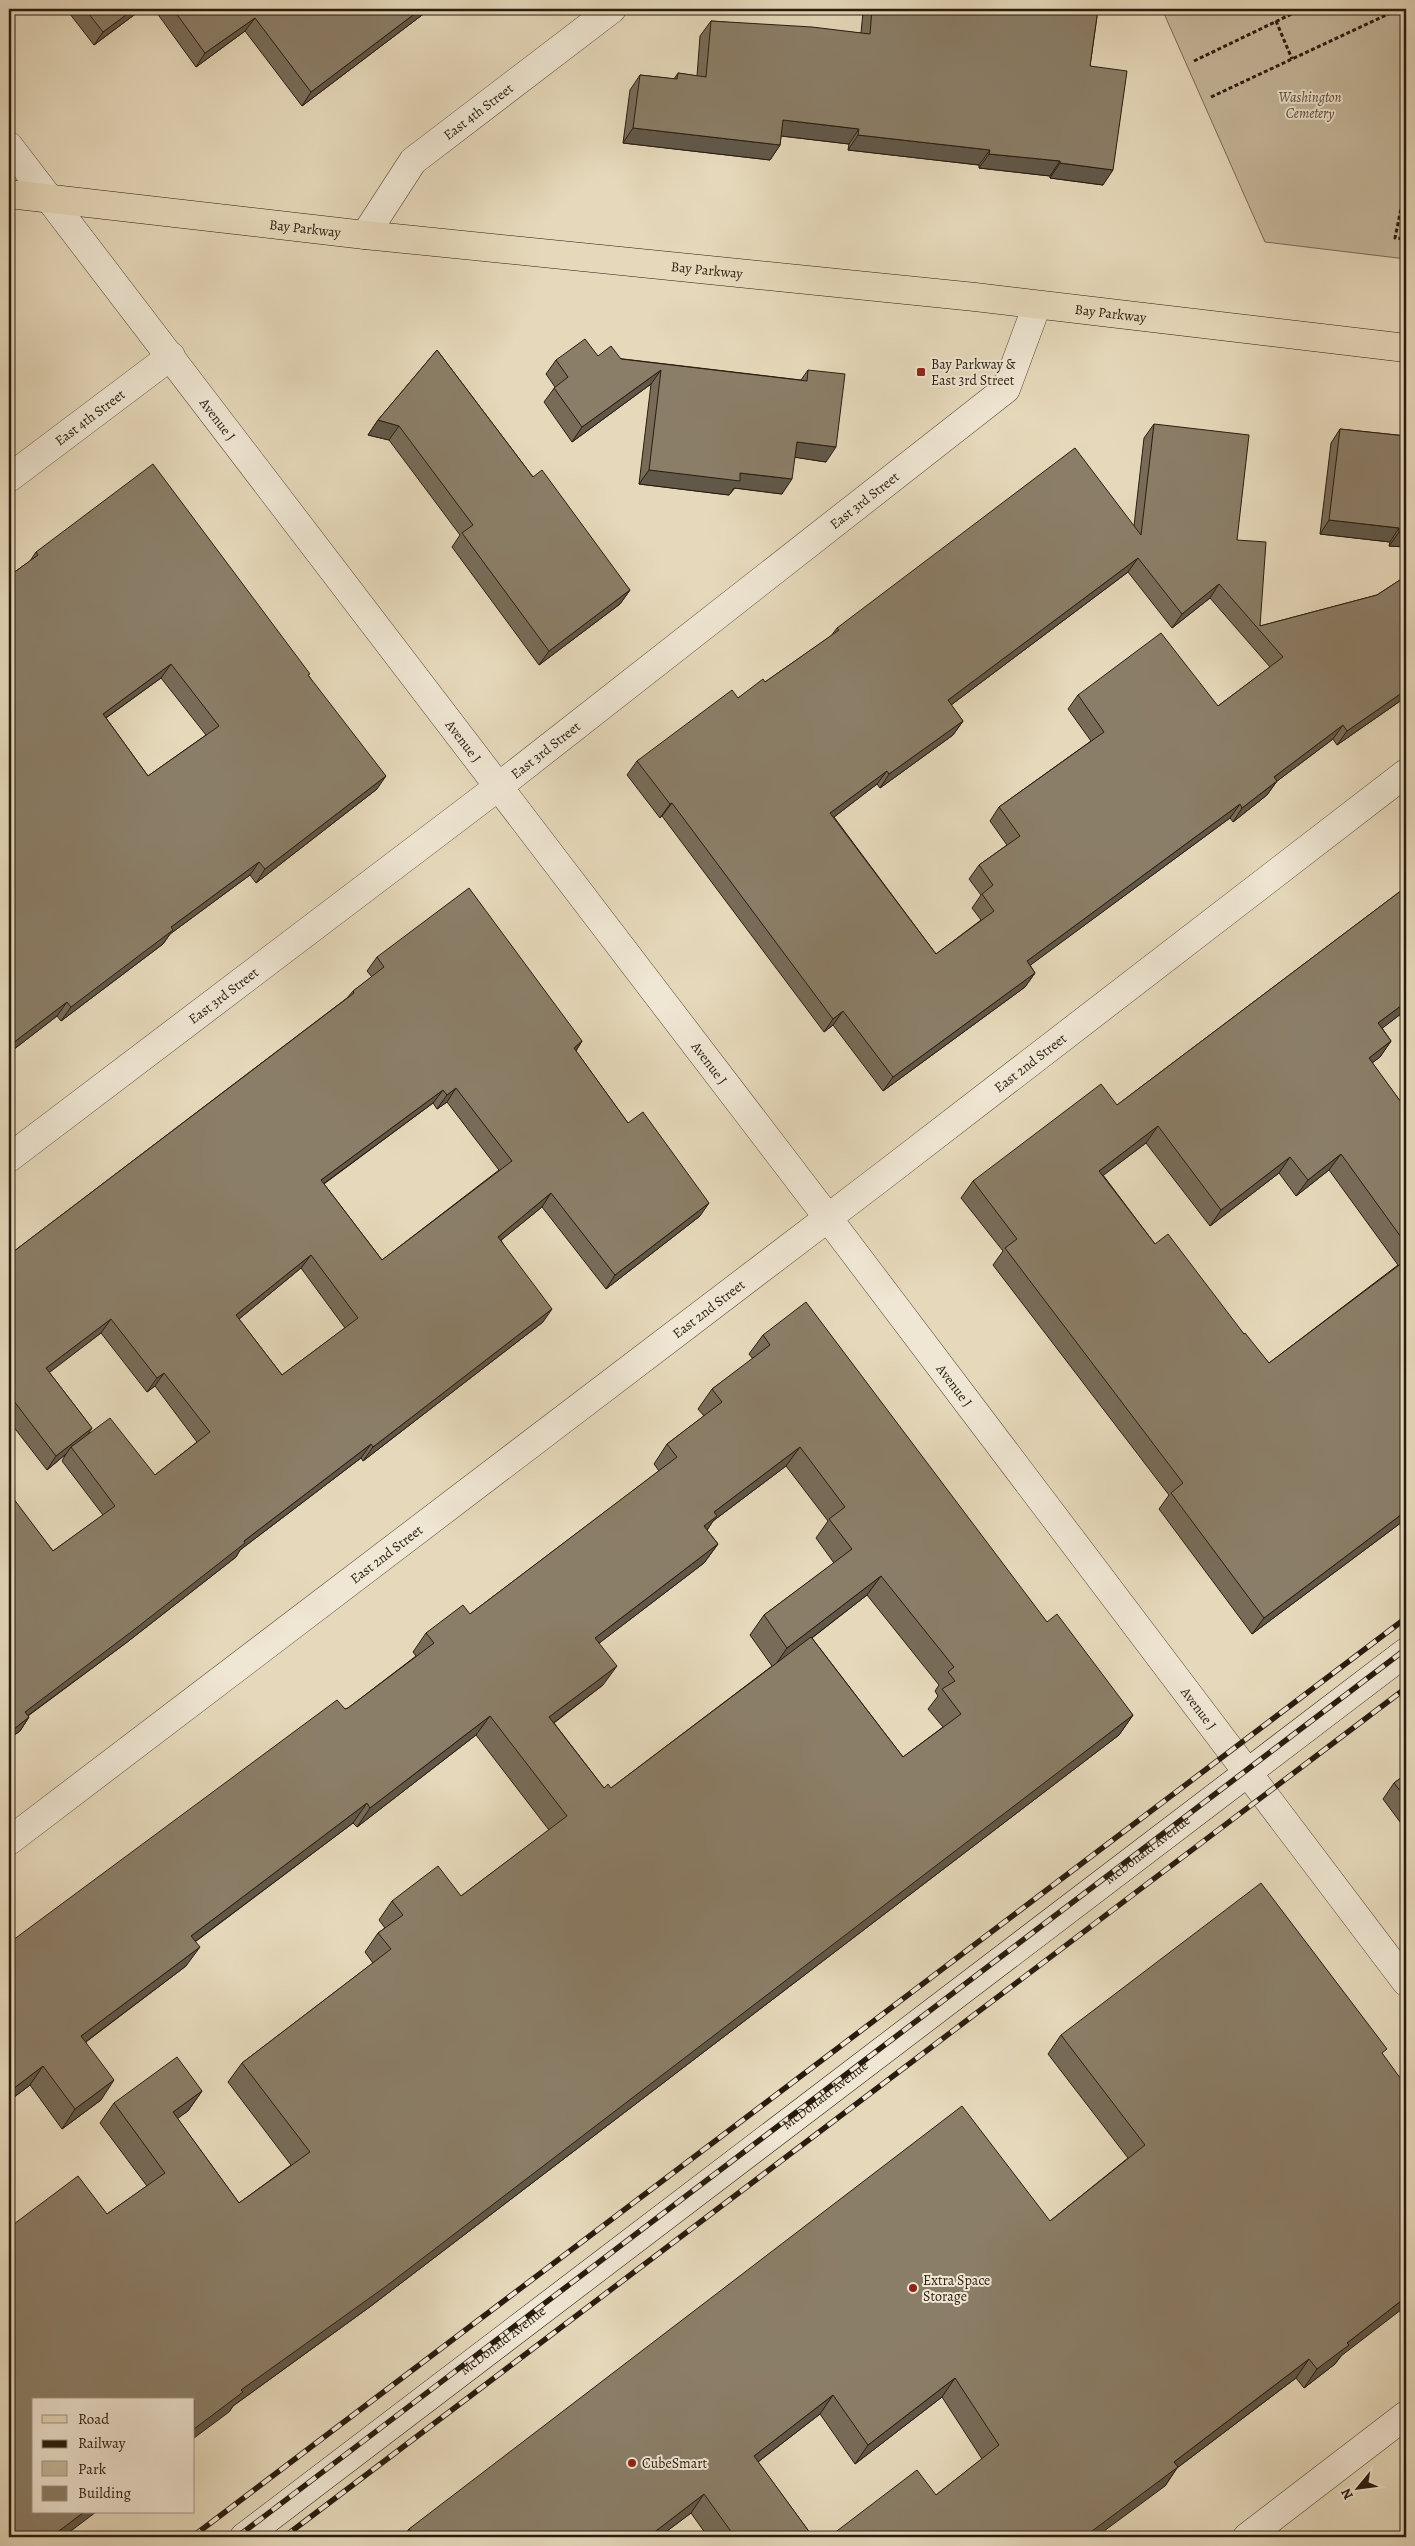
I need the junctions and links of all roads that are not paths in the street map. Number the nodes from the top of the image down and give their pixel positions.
1 (612, 9) edge
2 (9, 146) edge
3 (9, 194) edge
4 (48, 197) junction
5 (365, 235) junction
6 (1038, 305) junction
7 (1406, 348) edge
8 (171, 356) junction
9 (9, 478) edge
10 (1406, 774) edge
11 (498, 787) junction
12 (9, 1158) edge
13 (828, 1218) junction
14 (1406, 1652) edge
15 (1247, 1774) junction
16 (9, 1841) edge
17 (1406, 1982) edge
18 (1406, 2415) edge
19 (1260, 2532) edge
20 (244, 2537) edge

1 - 5 street, East 4th Street
2 - 4 street, Avenue J
3 - 4 main road, Bay Parkway
4 - 5 main road, Bay Parkway
4 - 8 street, Avenue J
5 - 6 main road, Bay Parkway
6 - 7 main road, Bay Parkway
6 - 11 street, East 3rd Street
8 - 9 street, East 4th Street
8 - 11 street, Avenue J
10 - 13 street, East 2nd Street
11 - 12 street, East 3rd Street
11 - 13 street, Avenue J
13 - 15 street, Avenue J
13 - 16 street, East 2nd Street
14 - 15 street, McDonald Avenue
15 - 17 street, Avenue J
15 - 20 street, McDonald Avenue
18 - 19 street

